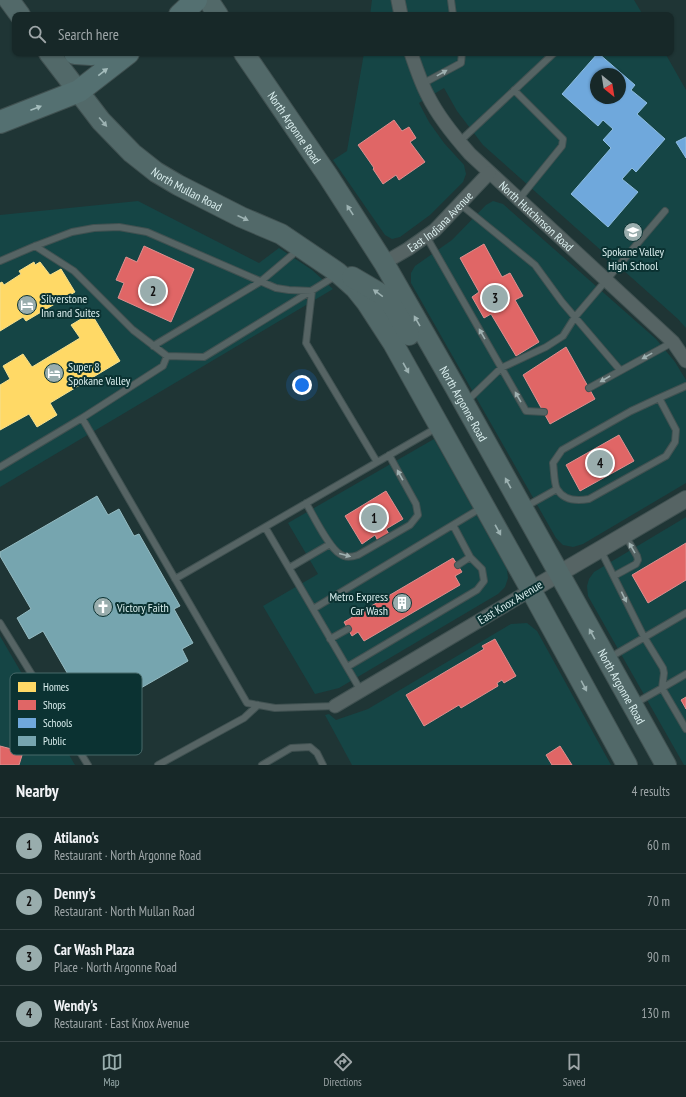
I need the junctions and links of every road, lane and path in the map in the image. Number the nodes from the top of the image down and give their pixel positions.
1 (196, 0) edge
2 (208, 0) edge
3 (398, 0) edge
4 (451, 0) edge
5 (183, 12) edge
6 (216, 12) edge
7 (400, 12) edge
8 (453, 12) edge
9 (51, 56) edge
10 (124, 56) edge
11 (246, 56) edge
12 (412, 56) edge
13 (462, 56) edge
14 (551, 56) edge
15 (422, 84) junction
16 (514, 90) junction
17 (79, 91) junction
18 (0, 122) edge
19 (459, 142) junction
20 (489, 173) junction
21 (518, 199) junction
22 (460, 204) junction
23 (665, 211) dead end
24 (426, 236) junction
25 (34, 246) junction
26 (300, 247) junction
27 (0, 261) edge
28 (384, 263) junction
29 (339, 274) junction
30 (606, 280) junction
31 (260, 282) junction
32 (312, 291) junction
33 (575, 316) junction
34 (673, 342) junction
35 (153, 346) junction
36 (167, 356) junction
37 (686, 361) edge
38 (501, 368) junction
39 (620, 370) junction
40 (686, 386) edge
41 (589, 388) dead end
42 (459, 395) junction
43 (659, 398) junction
44 (544, 412) dead end
45 (82, 418) junction
46 (439, 426) junction
47 (389, 455) junction
48 (377, 462) junction
49 (0, 467) edge
50 (557, 488) junction
51 (686, 499) edge
52 (306, 503) junction
53 (484, 506) junction
54 (522, 508) junction
55 (453, 525) junction
56 (265, 527) junction
57 (625, 535) junction
58 (330, 544) junction
59 (600, 550) junction
60 (470, 557) junction
61 (458, 565) dead end
62 (289, 568) junction
63 (558, 574) junction
64 (614, 576) junction
65 (174, 579) junction
66 (532, 590) junction
67 (313, 609) junction
68 (686, 613) edge
69 (0, 623) edge
70 (348, 629) dead end
71 (644, 637) junction
72 (330, 639) junction
73 (606, 660) junction
74 (347, 667) junction
75 (31, 673) edge
76 (686, 674) edge
77 (662, 688) junction
78 (360, 691) junction
79 (258, 705) junction
80 (632, 705) junction
81 (335, 706) joint
82 (686, 729) edge
83 (82, 755) edge
84 (88, 765) edge
85 (158, 765) edge
86 (262, 765) edge
87 (323, 765) edge
88 (627, 765) edge
89 (666, 765) edge

1 - 5 highway
2 - 6 main road
3 - 7 street
4 - 8 lane
9 - 17 main road, North Mullan Road
17 -> 10 highway
28 -> 11 main road, North Argonne Road
12 - 15 street, North Hutchinson Road
15 -> 13 lane
14 - 16 lane
15 - 19 street, North Hutchinson Road
16 - 19 lane
16 - 21 lane
18 -> 17 highway
17 -> 26 main road, North Mullan Road
19 - 20 street, North Hutchinson Road
20 - 21 street, North Hutchinson Road
20 - 22 street, East Indiana Avenue
21 - 30 street, North Hutchinson Road
22 - 24 street, East Indiana Avenue
22 - 33 lane
23 - 30 lane
24 - 28 street, East Indiana Avenue
38 -> 24 lane
25 - 27 lane
25 - 31 lane
25 - 35 lane
26 - 29 main road, North Mullan Road
26 - 31 lane
42 -> 28 main road, North Argonne Road
29 - 32 lane
42 -> 29 main road
29 -> 46 main road, North Mullan Road
30 - 33 lane
30 - 34 street, North Hutchinson Road
31 - 32 lane
31 - 35 lane
32 - 36 lane
32 - 48 lane
33 - 38 lane
33 - 39 lane
34 - 37 street, North Hutchinson Road
34 -> 39 lane
35 - 36 lane
36 - 45 lane
38 - 42 lane
44 -> 38 lane
39 -> 41 lane
40 - 43 lane
54 -> 42 main road, North Argonne Road
43 - 50 lane
43 - 50 lane
45 - 49 lane
45 - 65 lane
46 - 47 lane
46 - 53 main road
47 - 48 lane
58 -> 47 lane
48 - 52 lane
50 - 54 lane
51 - 57 street, East Knox Avenue
52 - 56 lane
52 - 58 lane
53 - 55 lane
53 -> 66 main road
54 - 63 main road, North Argonne Road
55 - 60 lane
55 - 67 lane
56 - 62 lane
56 - 65 lane
57 - 59 street, East Knox Avenue
64 -> 57 lane
58 - 62 lane
59 - 63 street, East Knox Avenue
59 - 64 lane
60 - 61 lane
60 - 74 lane
62 - 67 lane
63 - 66 street, East Knox Avenue
73 -> 63 main road, North Argonne Road
64 -> 71 lane
65 - 79 lane
66 - 78 street, East Knox Avenue
66 -> 88 main road
67 - 72 lane
68 - 71 lane
69 - 75 lane
70 - 72 lane
71 - 73 lane
71 - 77 lane
72 - 74 lane
73 - 80 main road, North Argonne Road
74 - 78 lane
76 - 77 lane
77 - 80 lane
77 - 82 lane
78 - 81 street, East Knox Avenue
79 - 81 lane
79 - 85 lane
80 - 89 main road, North Argonne Road
83 - 84 lane
86 - 87 lane

